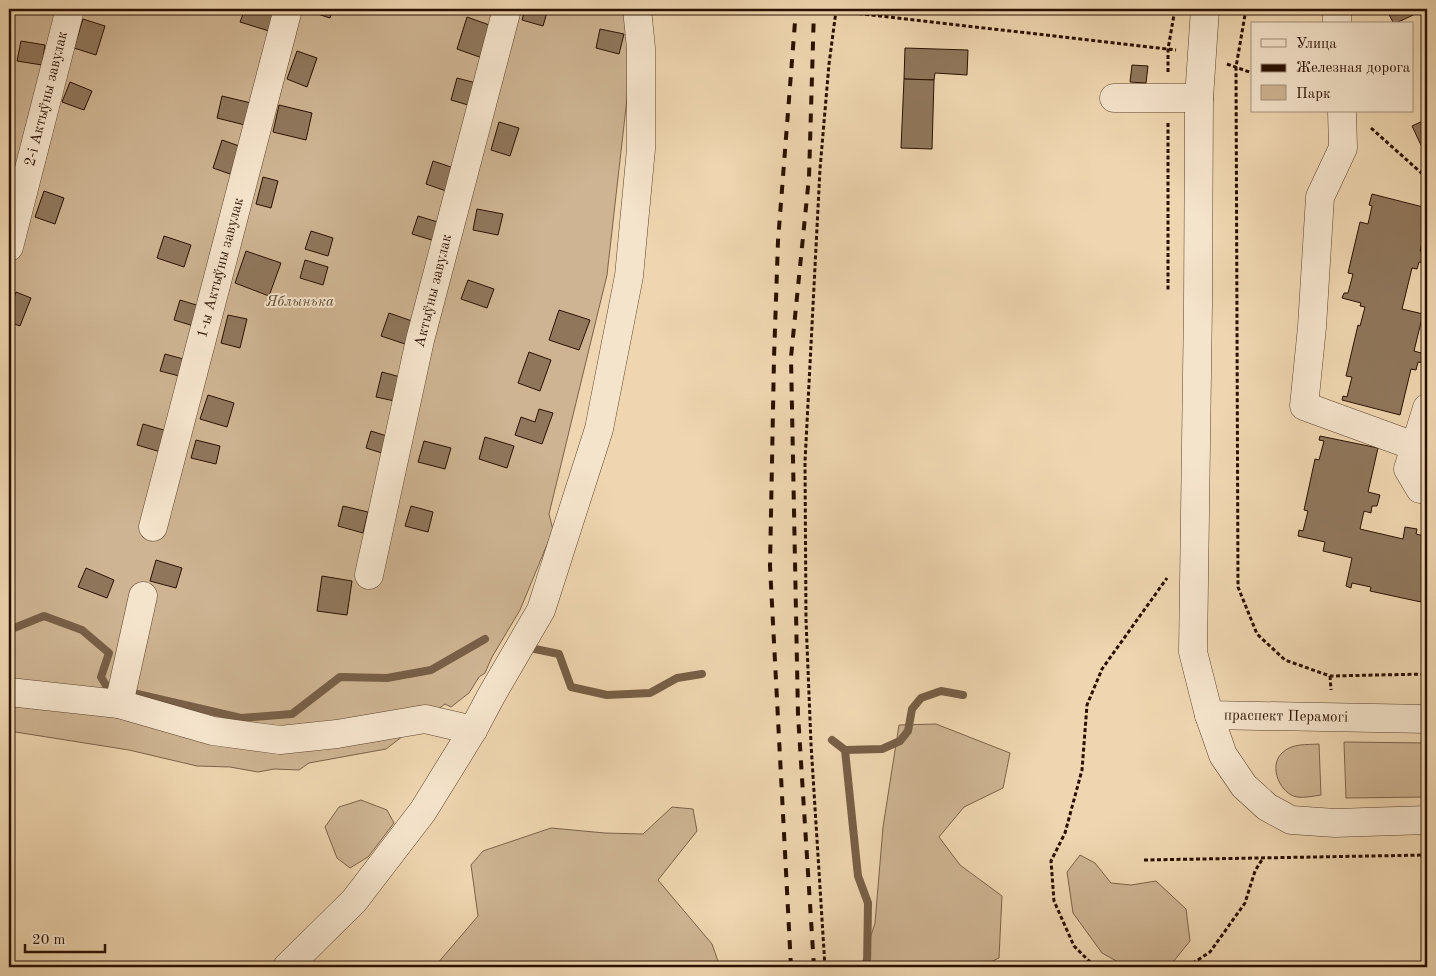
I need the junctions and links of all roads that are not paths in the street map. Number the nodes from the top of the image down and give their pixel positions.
1 (70, 9) edge
2 (288, 9) edge
3 (507, 9) edge
4 (637, 9) edge
5 (1206, 9) edge
6 (1337, 9) edge
7 (1338, 22) edge
8 (1114, 98) dead end
9 (1199, 98) junction
10 (1354, 117) edge
11 (9, 247) edge
12 (1427, 408) edge
13 (1414, 446) junction
14 (1427, 490) edge
15 (153, 527) dead end
16 (369, 575) dead end
17 (143, 596) dead end
18 (9, 692) edge
19 (122, 692) junction
20 (1208, 715) junction
21 (1427, 719) edge
22 (473, 730) junction
23 (1427, 820) edge
24 (287, 967) edge

1 - 11 street, 2-і Актыўны завулак
2 - 15 street, 1-ы Актыўны завулак
3 - 16 street, Актыўны завулак
4 - 22 street
5 - 9 street
6 - 7 street
8 - 9 street
9 - 20 street
10 - 13 street
12 - 13 street
13 - 14 street
17 - 19 street
18 - 19 street
19 - 22 street
20 - 21 street, праспект Перамогі
20 - 23 street, праспект Перамогі
22 - 24 street

